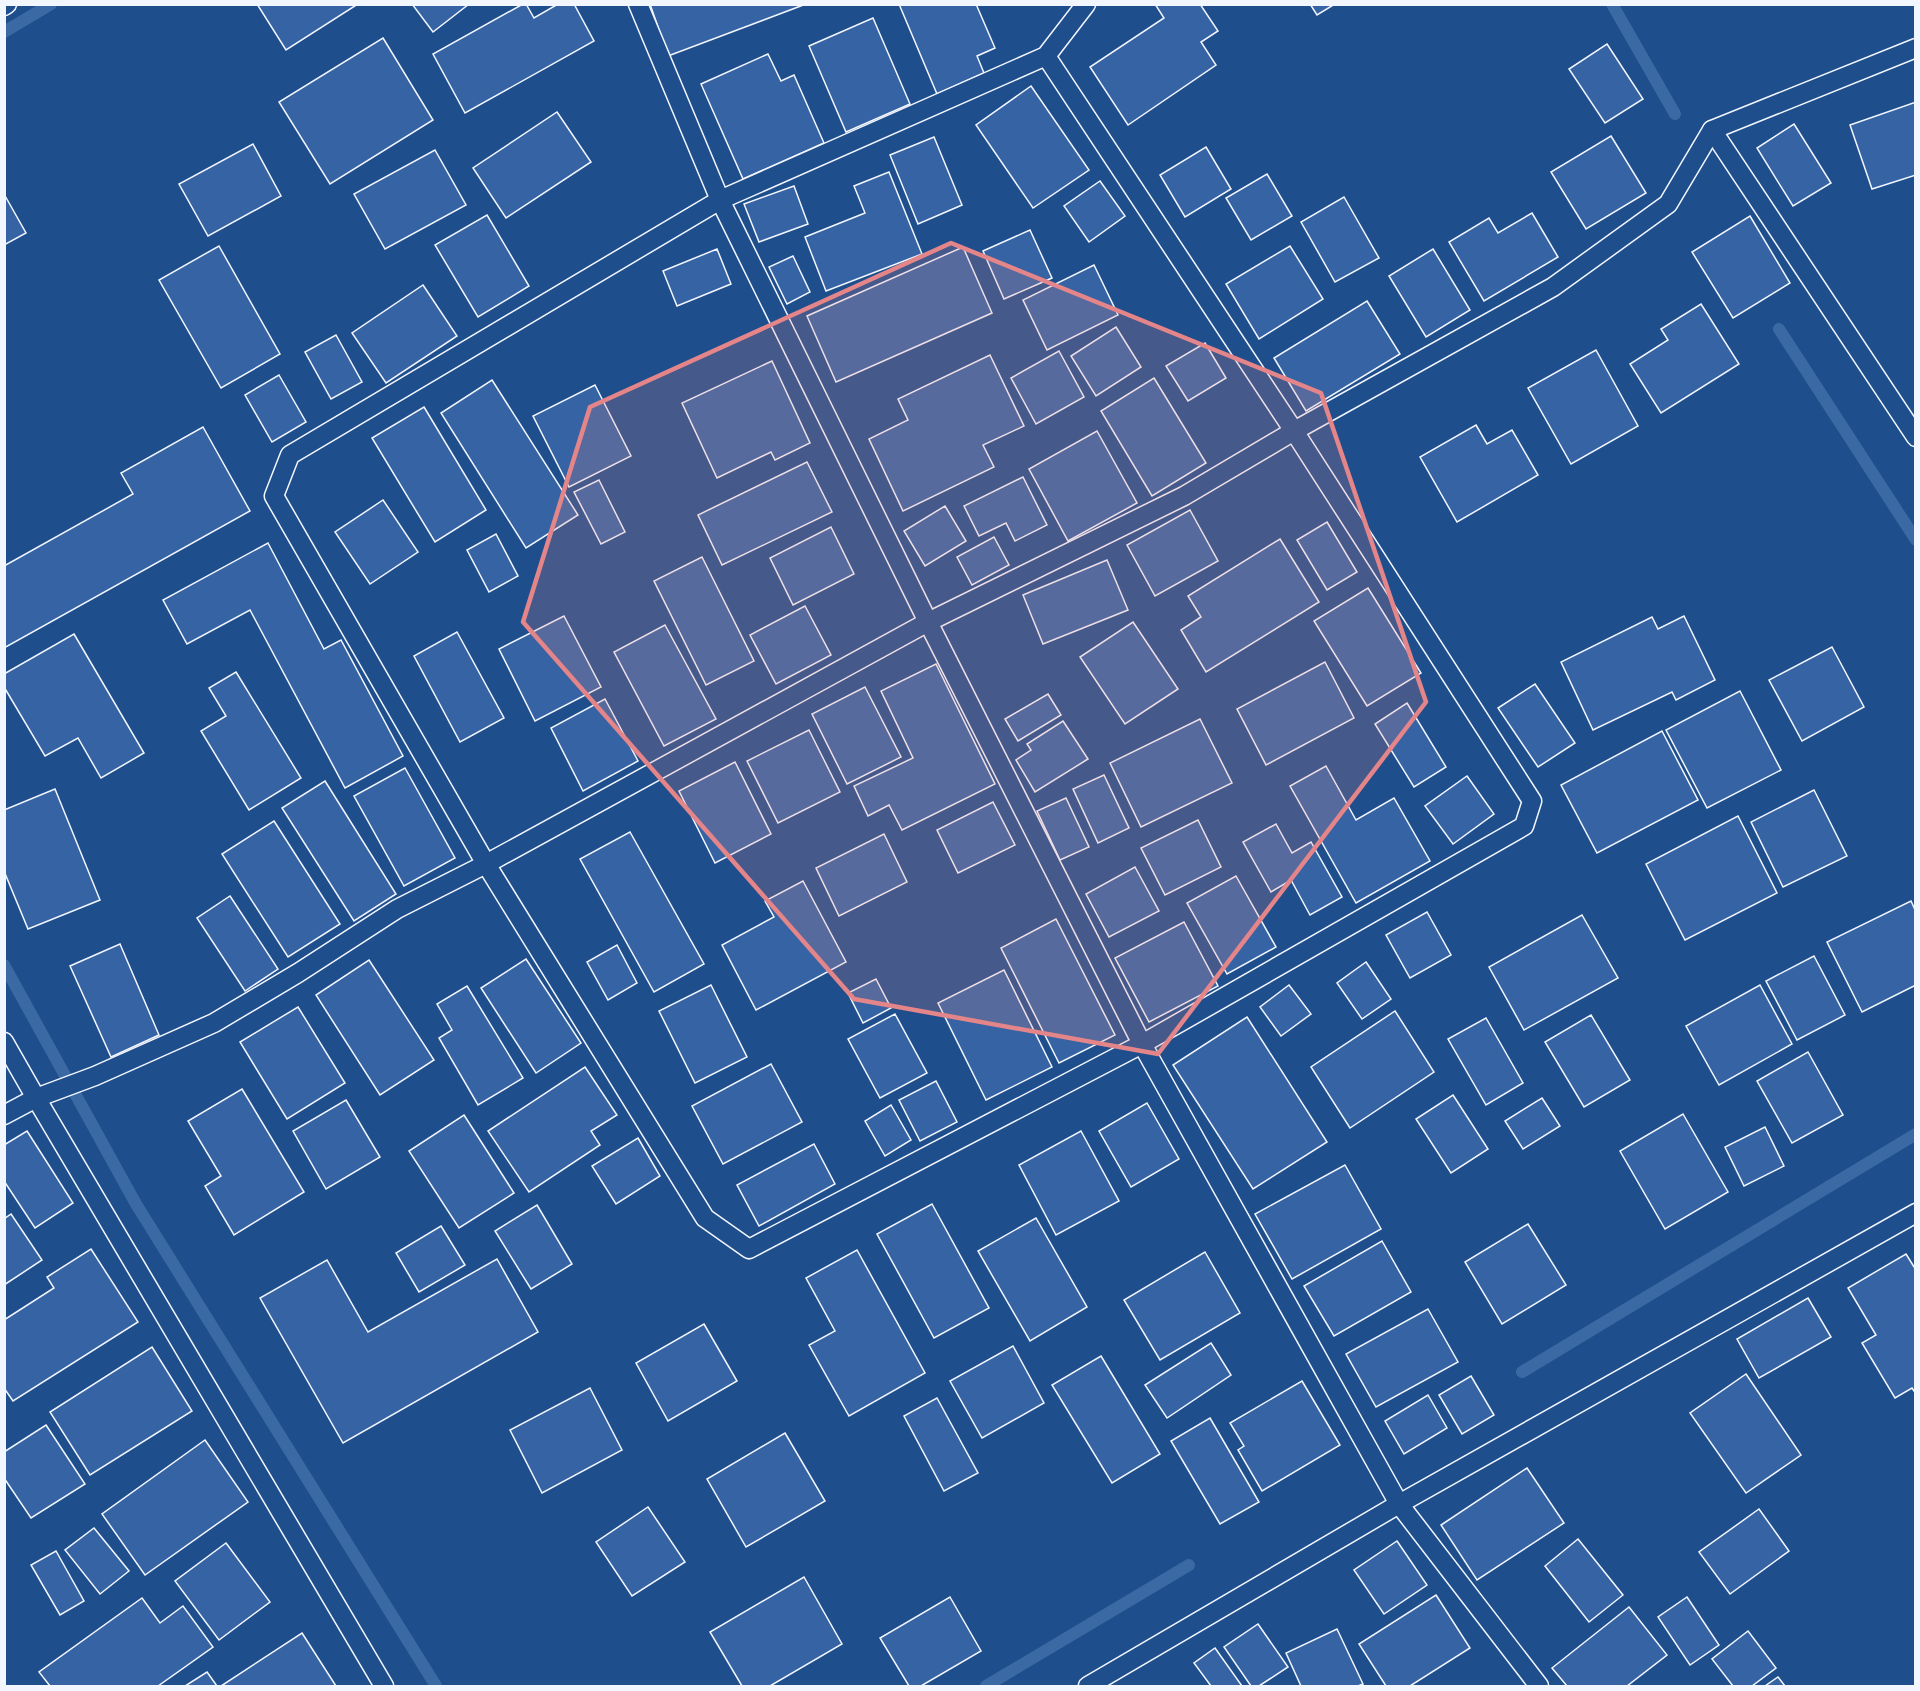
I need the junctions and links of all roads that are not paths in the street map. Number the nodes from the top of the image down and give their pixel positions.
1 (638, 4) edge
2 (1086, 4) edge
3 (1916, 48) edge
4 (1046, 56) junction
5 (1712, 130) junction
6 (720, 200) junction
7 (1294, 430) junction
8 (1916, 437) edge
9 (928, 622) junction
10 (486, 864) junction
11 (4, 1042) edge
12 (1142, 1044) junction
13 (36, 1098) junction
14 (4, 1115) edge
15 (1916, 1213) edge
16 (1399, 1504) junction
17 (384, 1686) edge
18 (1088, 1686) edge
19 (1539, 1686) edge

1 - 6 lane
2 - 4 lane
3 - 5 lane
4 - 6 lane
4 - 7 lane
5 - 7 lane
5 - 8 lane
6 - 9 lane
6 - 10 lane
7 - 9 lane
7 - 12 lane
9 - 10 lane
9 - 12 lane
10 - 12 lane
10 - 13 lane
11 - 13 lane
12 - 16 lane
13 - 14 lane
13 - 17 lane
15 - 16 lane
16 - 18 lane
16 - 19 lane

